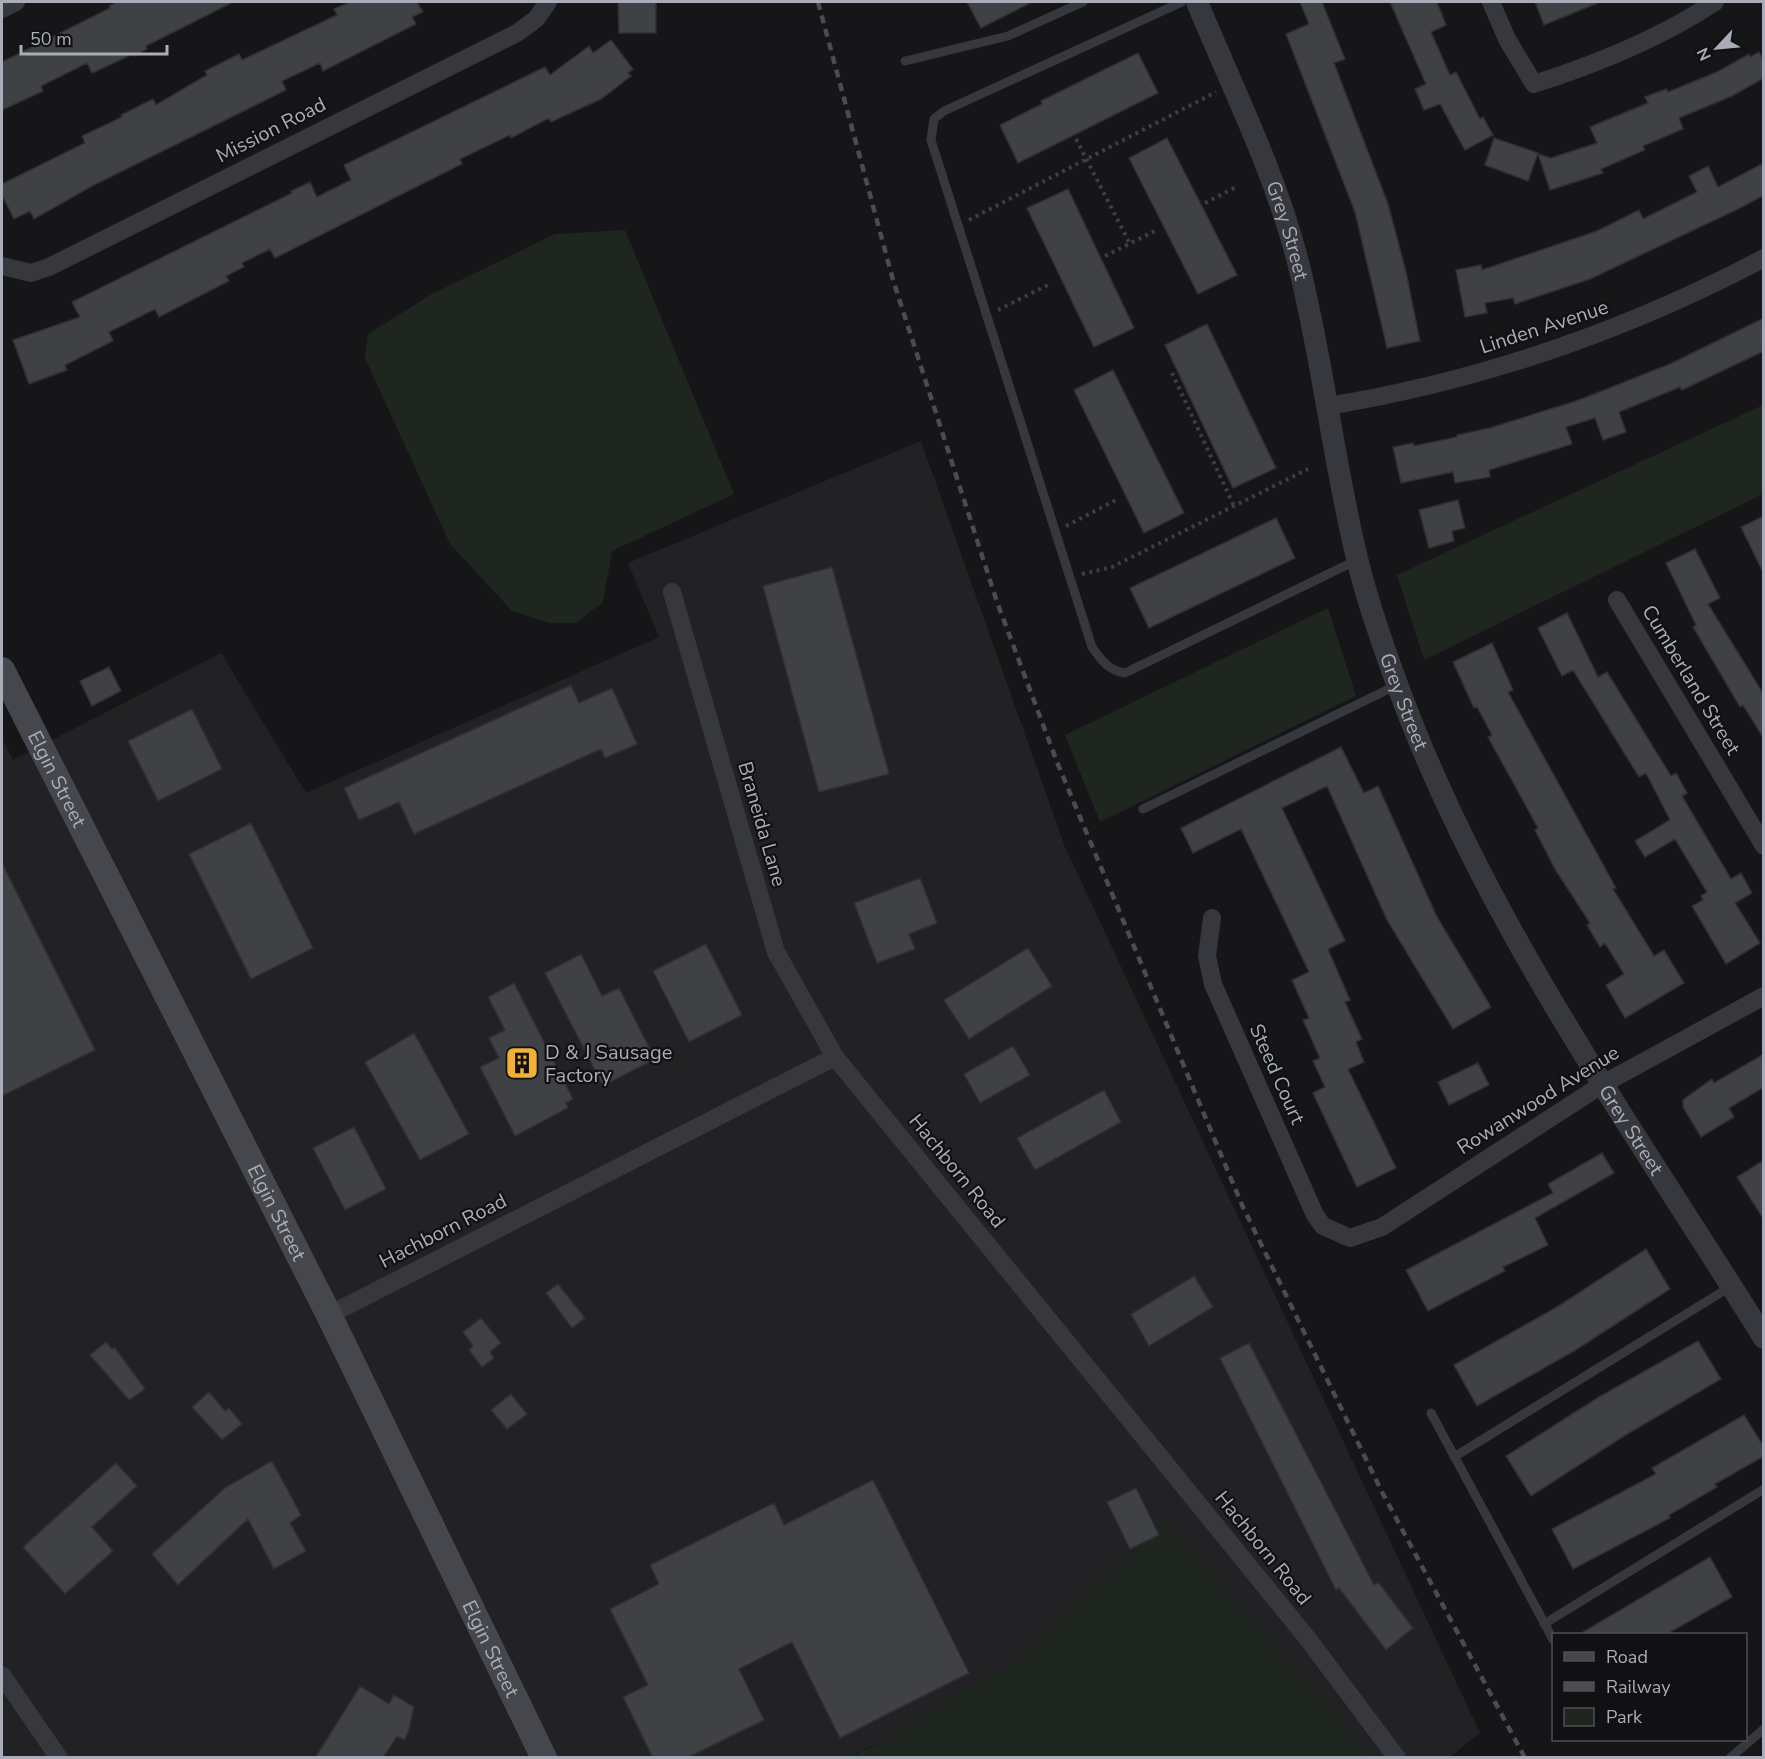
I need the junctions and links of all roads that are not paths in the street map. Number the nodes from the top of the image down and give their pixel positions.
1 (16, 2) edge
2 (548, 2) edge
3 (1083, 2) edge
4 (1182, 2) edge
5 (1197, 2) edge
6 (1491, 2) edge
7 (1715, 2) edge
8 (2, 9) edge
9 (905, 61) dead end
10 (1764, 258) edge
11 (2, 266) edge
12 (1328, 406) junction
13 (1357, 560) junction
14 (672, 592) dead end
15 (1617, 600) dead end
16 (2, 670) edge
17 (1397, 685) junction
18 (1143, 809) dead end
19 (1764, 846) edge
20 (1212, 918) dead end
21 (1764, 996) edge
22 (835, 1057) junction
23 (1603, 1084) junction
24 (1339, 1234) joint
25 (1732, 1286) junction
26 (329, 1315) junction
27 (1764, 1338) edge
28 (1431, 1413) dead end
29 (1454, 1457) junction
30 (1764, 1489) edge
31 (1544, 1624) junction
32 (1552, 1638) edge
33 (2, 1675) edge
34 (1764, 1729) edge
35 (59, 1758) edge
36 (544, 1758) edge
37 (1397, 1758) edge
38 (1730, 1758) edge

1 - 8 street
2 - 11 street, Mission Road
3 - 9 lane
4 - 13 lane
5 - 12 street, Grey Street
6 - 7 street
10 - 12 street, Linden Avenue
12 - 13 street, Grey Street
13 - 17 street, Grey Street
14 - 22 street, Braneida Lane
15 - 19 street, Cumberland Street
16 - 26 main road, Elgin Street
17 - 18 lane
17 - 23 street, Grey Street
20 - 24 street, Steed Court
21 - 23 street, Rowanwood Avenue
22 - 26 street, Hachborn Road
22 - 37 street, Hachborn Road
23 - 24 street, Rowanwood Avenue
23 - 25 street, Grey Street
25 - 27 street, Grey Street
25 - 29 lane
26 - 36 main road, Elgin Street
28 - 29 lane
29 - 31 lane
30 - 31 lane
31 - 32 lane
33 - 35 street
34 - 38 lane

